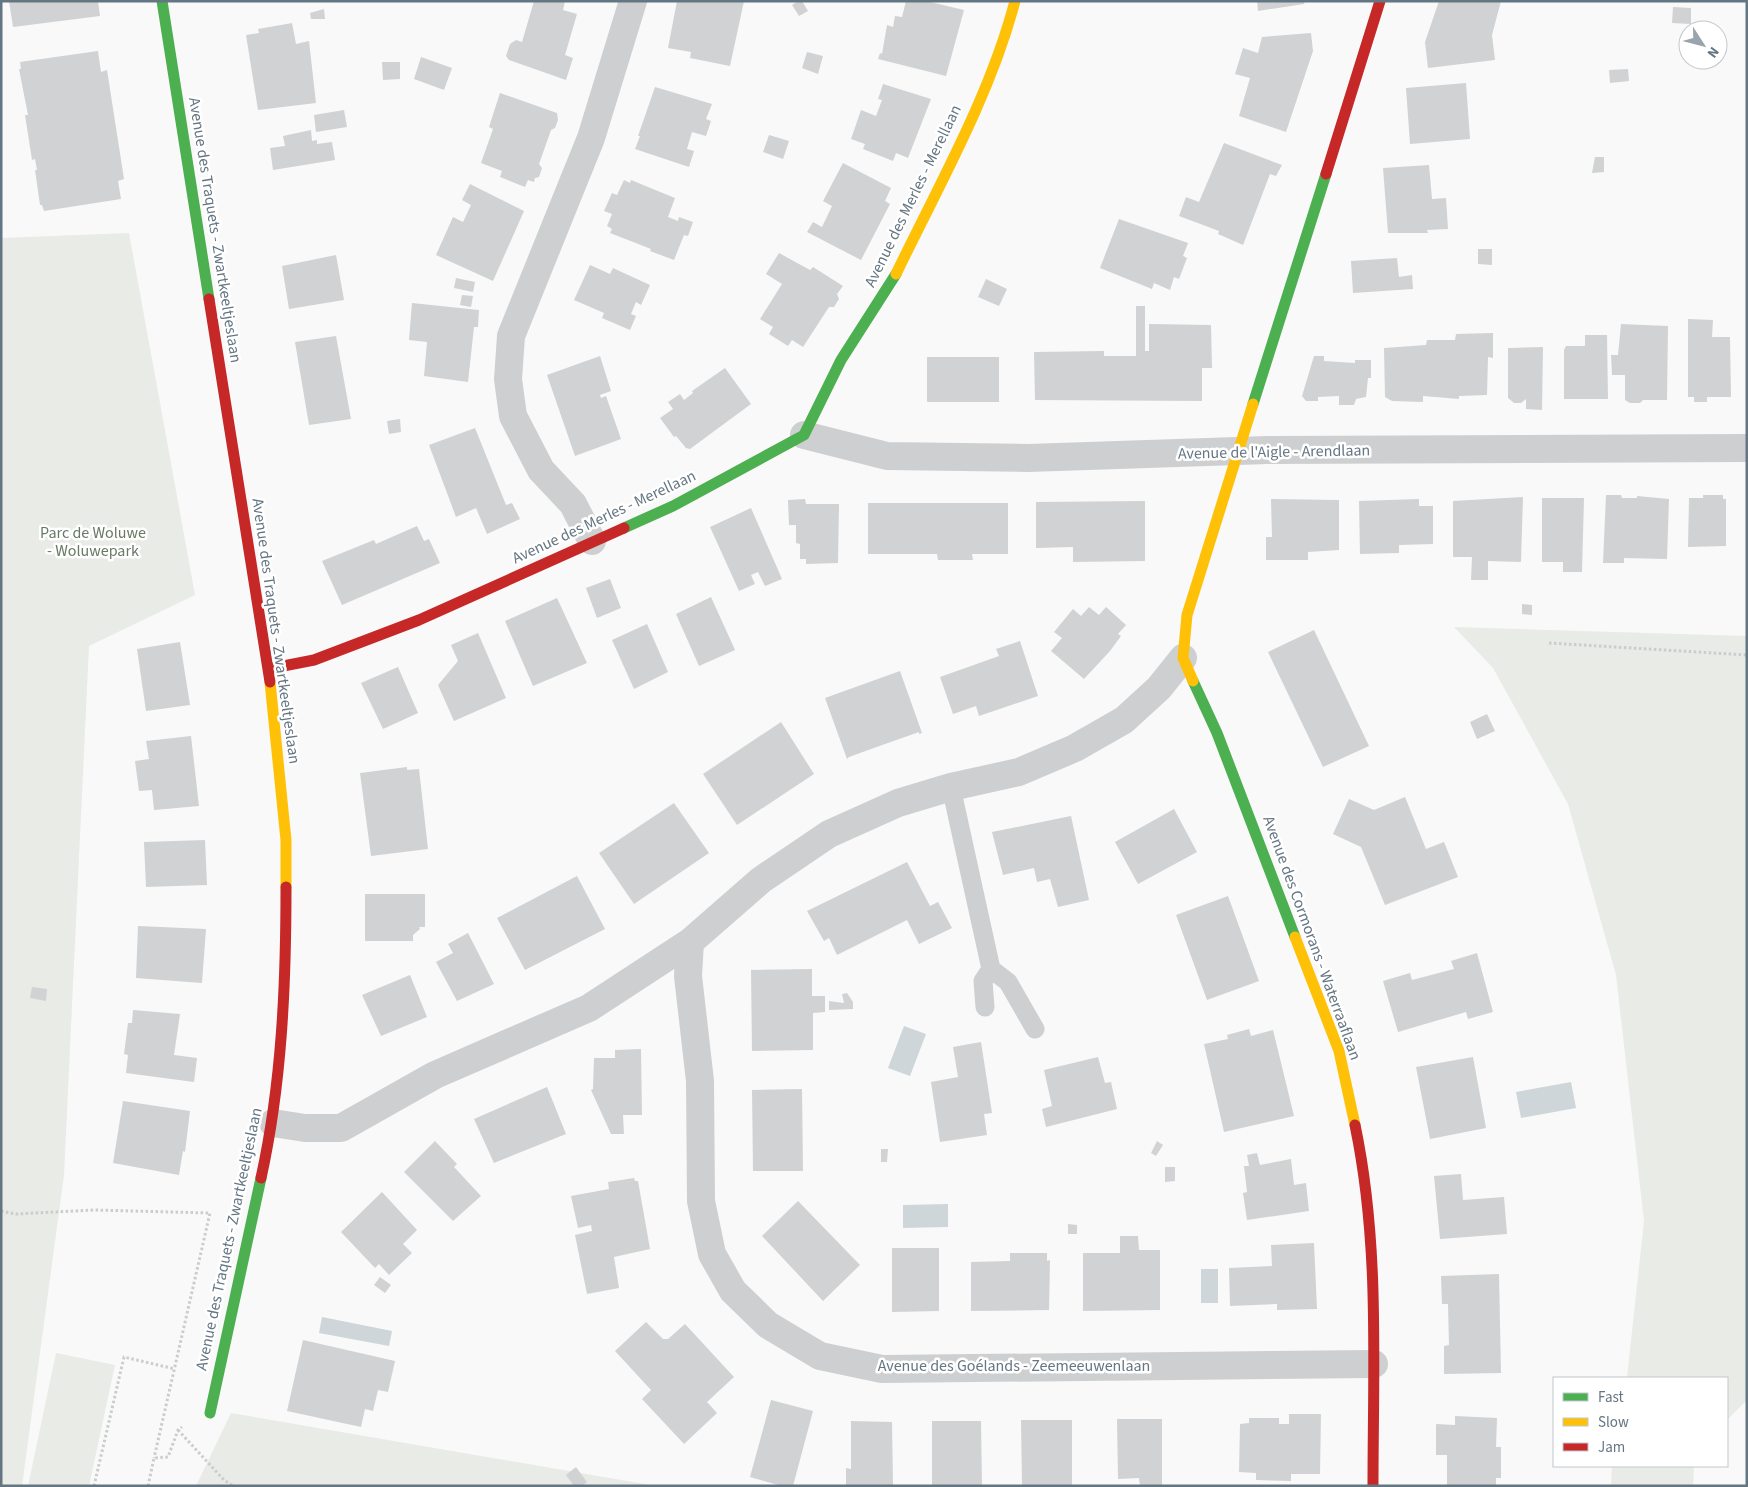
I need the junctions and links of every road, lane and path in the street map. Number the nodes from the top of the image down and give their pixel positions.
1 (162, 1) edge
2 (633, 1) edge
3 (1015, 1) edge
4 (1380, 1) edge
5 (804, 435) junction
6 (1747, 448) edge
7 (1240, 451) junction
8 (592, 541) junction
9 (1549, 643) dead end
10 (1747, 655) edge
11 (1183, 658) junction
12 (268, 669) junction
13 (951, 787) junction
14 (690, 942) junction
15 (991, 969) junction
16 (985, 1006) dead end
17 (1035, 1028) dead end
18 (273, 1123) junction
19 (1, 1211) edge
20 (1374, 1364) junction
21 (175, 1369) junction
22 (210, 1413) joint
23 (178, 1430) junction
24 (154, 1458) junction
25 (94, 1486) edge
26 (148, 1486) edge
27 (233, 1486) edge
28 (1373, 1486) edge

1 - 12 street, Avenue des Traquets - Zwartkeeltjeslaan
2 - 8 street
3 - 5 street, Avenue des Merles - Merellaan
4 - 7 street, Avenue des Cormorans - Waterraaflaan
5 - 7 street, Avenue de l'Aigle - Arendlaan
5 - 8 street, Avenue des Merles - Merellaan
6 - 7 street, Avenue de l'Aigle - Arendlaan
7 - 11 street, Avenue des Cormorans - Waterraaflaan
8 - 12 street, Avenue des Merles - Merellaan
9 - 10 path
11 - 13 street
11 - 20 street, Avenue des Cormorans - Waterraaflaan
12 - 18 street, Avenue des Traquets - Zwartkeeltjeslaan
13 - 14 street
13 - 15 lane
14 - 18 street
14 - 20 street, Avenue des Goélands - Zeemeeuwenlaan
15 - 16 lane
15 - 17 lane
18 - 22 street, Avenue des Traquets - Zwartkeeltjeslaan
19 - 21 path
20 - 28 street, Avenue des Cormorans - Waterraaflaan
21 - 24 path
21 - 25 path
22 - 23 path
23 - 24 path
23 - 27 path
24 - 26 path

